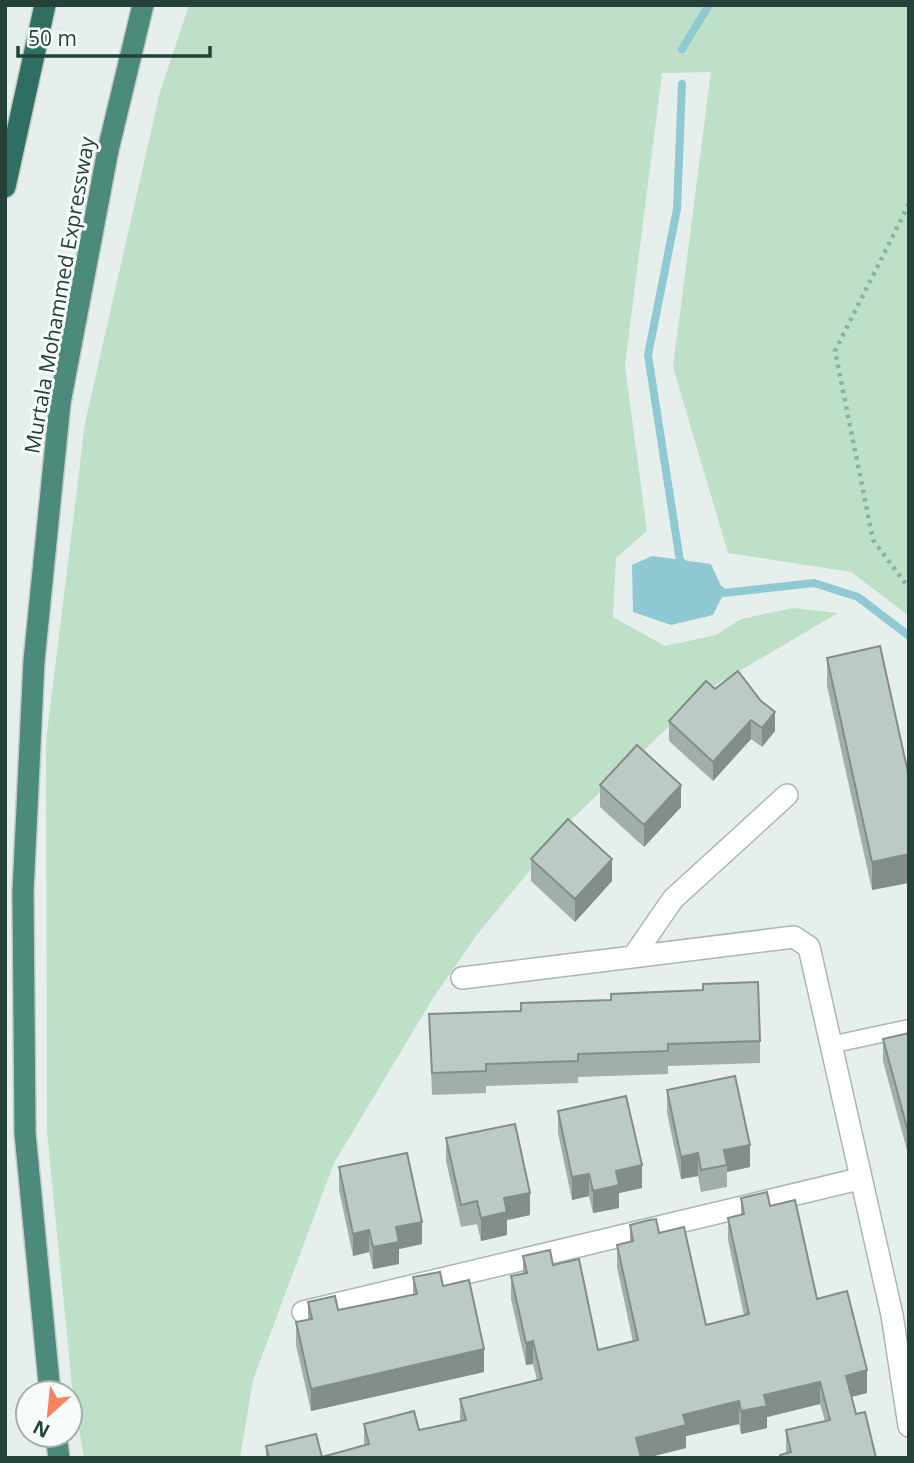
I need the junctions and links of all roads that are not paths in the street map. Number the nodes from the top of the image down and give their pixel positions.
1 (45, 5) edge
2 (143, 5) edge
3 (5, 187) edge
4 (787, 795) dead end
5 (633, 957) junction
6 (462, 978) dead end
7 (909, 1028) edge
8 (830, 1045) junction
9 (859, 1179) junction
10 (303, 1312) dead end
11 (49, 1379) edge
12 (909, 1426) edge

1 - 3 highway
2 - 11 highway, Murtala Mohammed Expressway
4 - 5 street
5 - 6 street
5 - 8 street
7 - 8 lane
8 - 9 street
9 - 10 street
9 - 12 street

